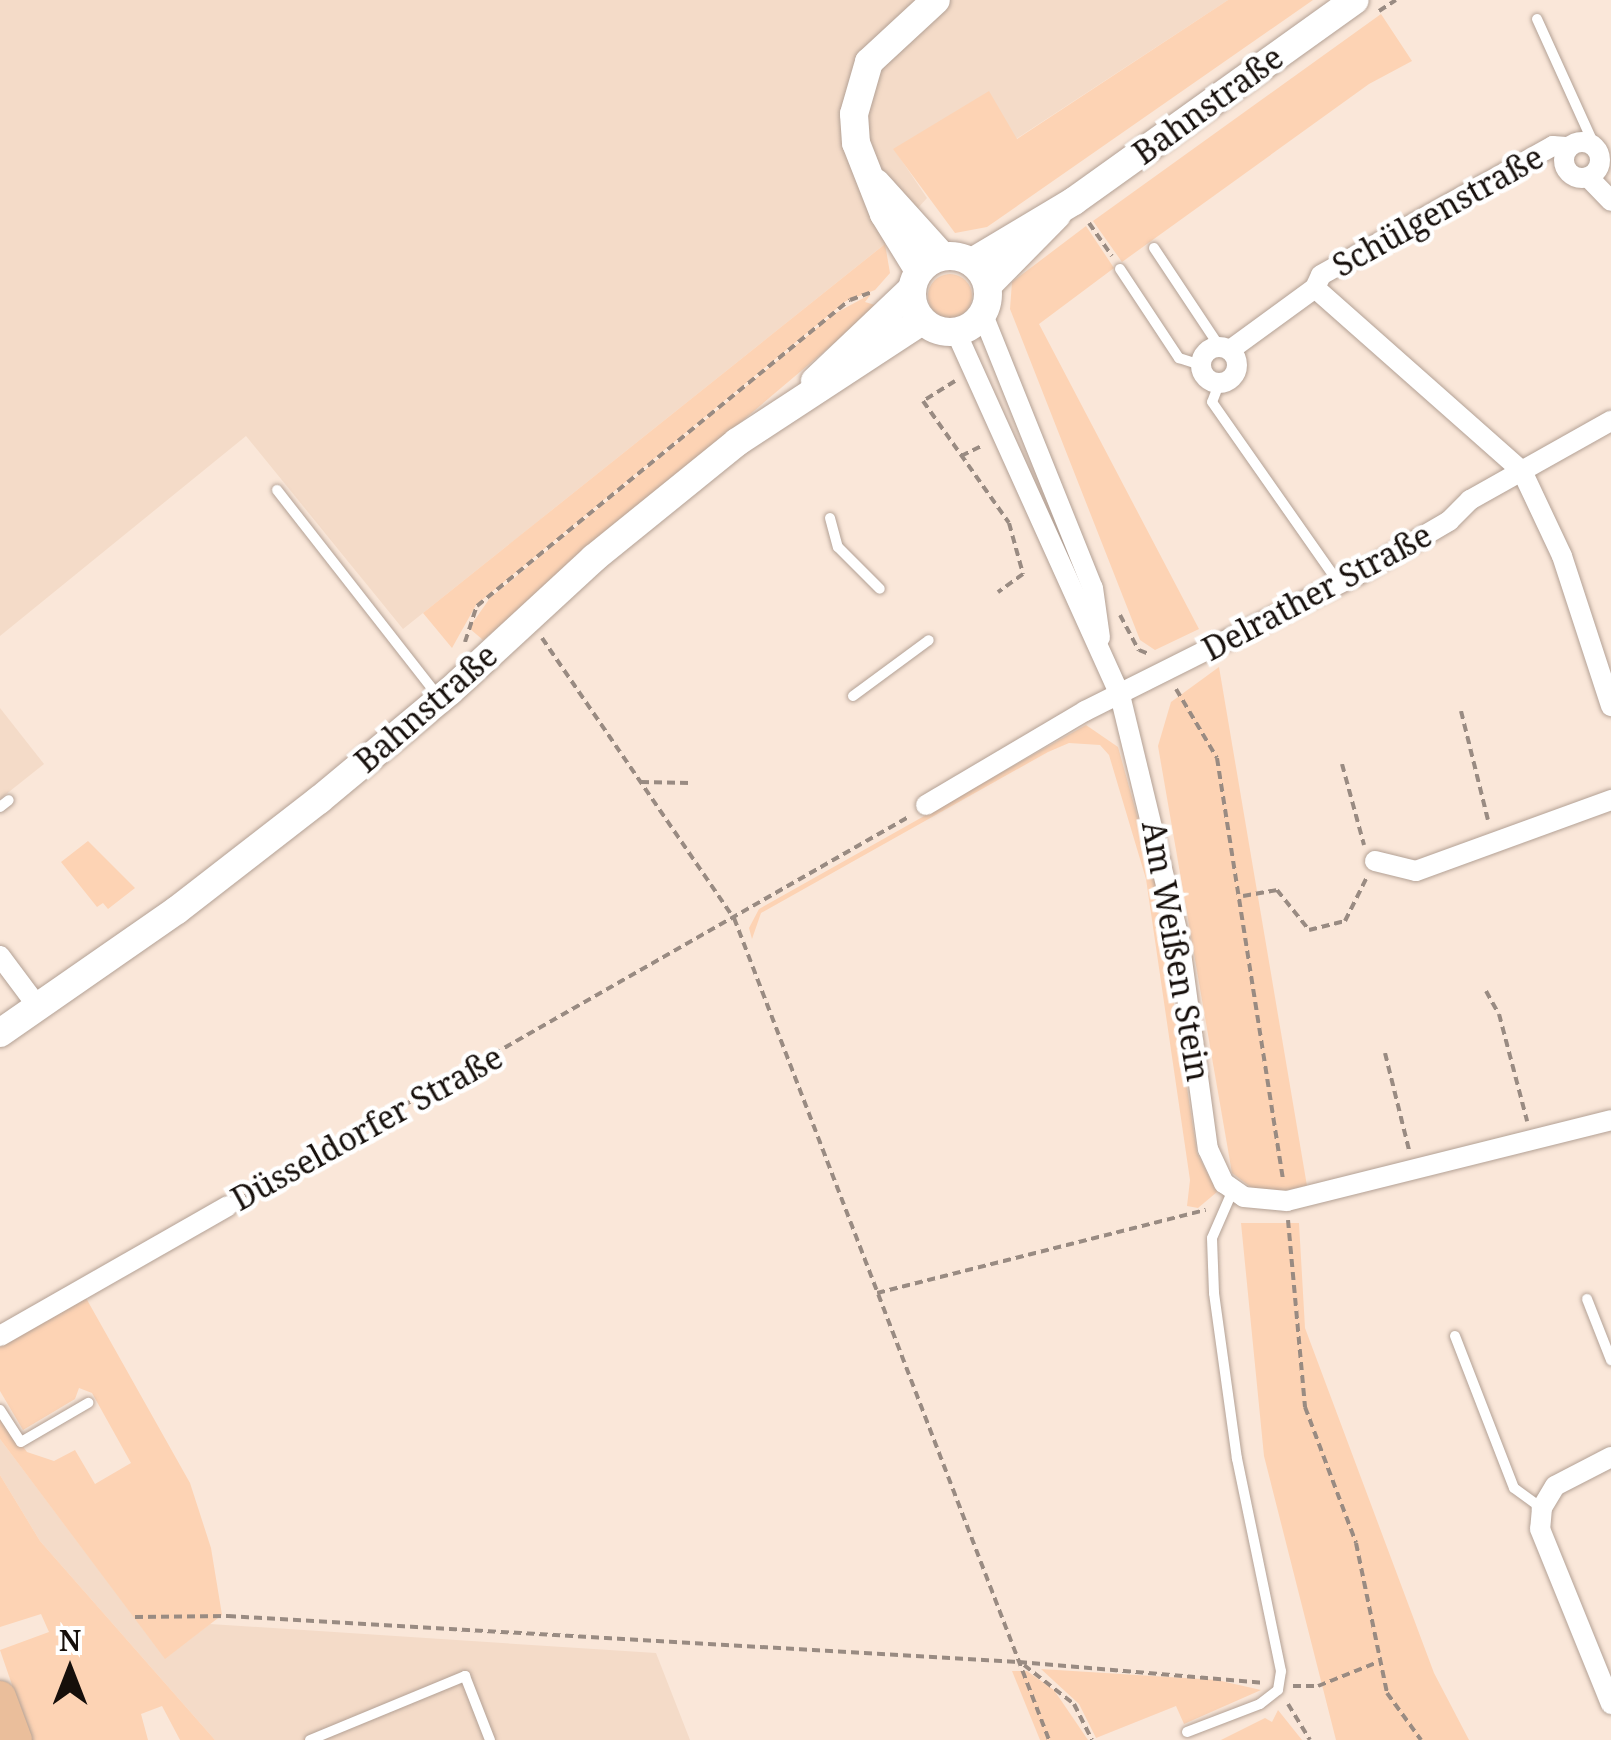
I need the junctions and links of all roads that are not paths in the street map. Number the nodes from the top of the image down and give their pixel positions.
1 (936, 0) edge
2 (1355, 0) edge
3 (1537, 19) dead end
4 (1569, 147) junction
5 (1595, 147) junction
6 (1588, 178) junction
7 (1611, 201) edge
8 (1154, 248) dead end
9 (1120, 268) road end
10 (924, 272) junction
11 (980, 273) junction
12 (1315, 288) junction
13 (982, 315) junction
14 (922, 321) junction
15 (956, 332) junction
16 (1224, 348) junction
17 (1200, 366) junction
18 (1219, 384) junction
19 (803, 395) junction
20 (1611, 421) edge
21 (1522, 471) junction
22 (277, 490) dead end
23 (830, 518) dead end
24 (1338, 582) junction
25 (880, 589) dead end
26 (929, 640) dead end
27 (1102, 654) junction
28 (1120, 695) junction
29 (853, 696) dead end
30 (440, 700) junction
31 (1611, 706) edge
32 (1611, 800) edge
33 (926, 805) road end
34 (1375, 861) road end
35 (0, 956) edge
36 (38, 1006) junction
37 (0, 1033) edge
38 (1611, 1120) edge
39 (1231, 1195) junction
40 (228, 1206) road end
41 (1587, 1299) dead end
42 (0, 1336) edge
43 (1455, 1336) dead end
44 (1611, 1360) edge
45 (88, 1403) dead end
46 (0, 1410) edge
47 (1611, 1457) edge
48 (1542, 1508) junction
49 (0, 1697) edge
50 (1611, 1704) edge
51 (1188, 1732) dead end
52 (16, 1740) edge
53 (310, 1740) edge
54 (490, 1740) edge

1 - 10 street
2 - 11 street, Bahnstraße
3 - 5 lane
4 - 5 street
4 - 6 street
4 - 12 street, Schülgenstraße
5 - 6 street
6 - 7 street
8 - 16 lane
9 - 17 lane
10 - 11 street
10 - 14 street
10 - 19 street, Bahnstraße
11 - 13 street
12 - 16 street, Schülgenstraße
12 - 21 street, Schülgenstraße
13 - 15 street
13 - 27 street, Am Weißen Stein
14 - 15 street
14 - 19 street, Bahnstraße
15 - 27 street, Am Weißen Stein
16 - 17 street, Schülgenstraße
16 - 18 street
17 - 18 street
18 - 24 lane
19 - 30 street, Bahnstraße
20 - 21 street, Delrather Straße
21 - 24 street, Delrather Straße
21 - 31 street
22 - 30 lane
23 - 25 lane
24 - 28 street, Delrather Straße
26 - 29 lane
27 - 28 street, Am Weißen Stein
28 - 33 street, Delrather Straße
28 - 39 street, Am Weißen Stein
30 - 36 street, Bahnstraße
32 - 34 street
35 - 36 street
36 - 37 street, Bahnstraße
38 - 39 street
39 - 51 lane
40 - 42 street, Düsseldorfer Straße
41 - 44 lane
43 - 48 lane
45 - 46 lane
47 - 48 street
48 - 50 street
49 - 52 main road
53 - 54 lane

